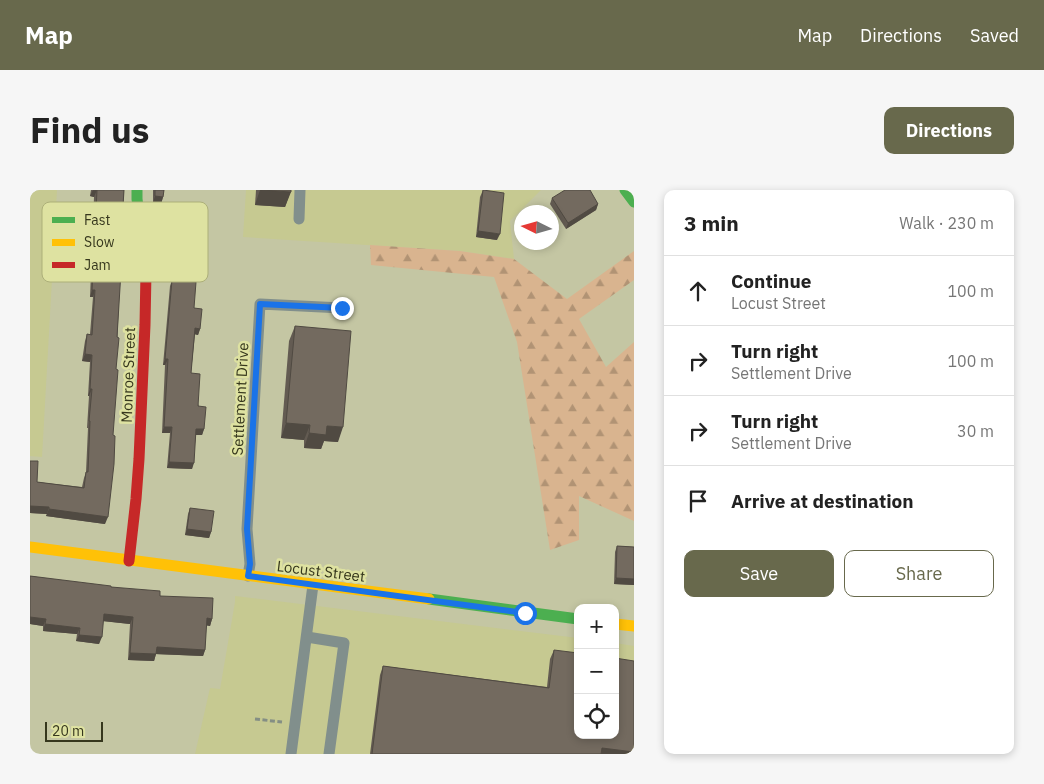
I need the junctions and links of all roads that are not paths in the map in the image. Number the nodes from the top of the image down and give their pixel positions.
1 (300, 190) edge
2 (625, 190) edge
3 (634, 202) edge
4 (299, 219) dead end
5 (146, 282) edge
6 (342, 308) dead end
7 (30, 547) edge
8 (129, 561) junction
9 (248, 576) junction
10 (313, 585) junction
11 (574, 619) edge
12 (619, 624) edge
13 (634, 626) edge
14 (307, 637) junction
15 (291, 754) edge
16 (329, 754) edge

1 - 4 lane
2 - 3 street
5 - 8 street, Monroe Street
6 - 9 lane, Settlement Drive
7 - 8 street, Locust Street
8 - 9 street, Locust Street
9 - 10 street, Locust Street
10 - 11 street, Locust Street
10 - 14 lane
12 - 13 street
14 - 15 lane
14 - 16 lane

